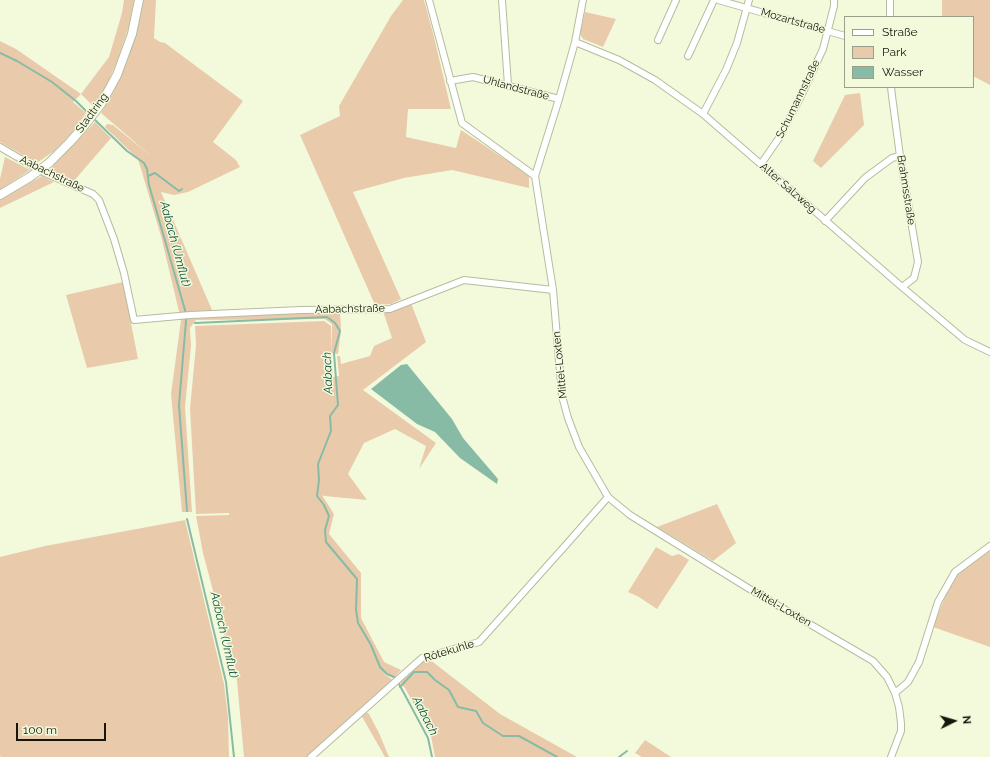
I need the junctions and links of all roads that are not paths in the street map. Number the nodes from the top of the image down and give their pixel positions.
1 (139, 0) edge
2 (429, 0) edge
3 (502, 0) edge
4 (583, 0) edge
5 (676, 0) edge
6 (714, 0) edge
7 (718, 0) edge
8 (750, 0) edge
9 (834, 0) edge
10 (890, 0) edge
11 (748, 8) junction
12 (890, 16) edge
13 (828, 31) junction
14 (844, 36) edge
15 (658, 40) dead end
16 (575, 42) junction
17 (688, 56) dead end
18 (450, 80) junction
19 (508, 85) junction
20 (891, 88) edge
21 (559, 99) junction
22 (703, 114) junction
23 (0, 147) edge
24 (900, 156) junction
25 (761, 164) junction
26 (535, 176) junction
27 (0, 195) edge
28 (825, 221) junction
29 (902, 287) junction
30 (552, 290) junction
31 (990, 352) edge
32 (608, 497) junction
33 (990, 546) edge
34 (895, 693) junction
35 (311, 757) edge
36 (890, 757) edge

1 - 27 street, Stadtring, bridge
2 - 18 street
3 - 19 street
4 - 16 street, Mittel-Loxten
5 - 15 street
6 - 17 street
7 - 11 street, Mozartstraße
8 - 11 street
9 - 13 street, Schumannstraße
10 - 12 street
11 - 13 street, Mozartstraße
11 - 22 street
13 - 14 street, Mozartstraße
13 - 25 street, Schumannstraße
16 - 21 street, Mittel-Loxten
16 - 22 street, Alter Salzweg
18 - 19 street, Uhlandstraße
18 - 26 street
19 - 21 street, Uhlandstraße
20 - 24 street, Brahmsstraße
21 - 26 street, Mittel-Loxten
22 - 25 street, Alter Salzweg
23 - 30 street, Aabachstraße
24 - 28 street
24 - 29 street, Brahmsstraße
25 - 28 street, Alter Salzweg
26 - 30 street, Mittel-Loxten
28 - 29 street, Alter Salzweg
29 - 31 street, Alter Salzweg
30 - 32 street, Mittel-Loxten
32 - 34 street, Mittel-Loxten
32 - 35 street, Rötekuhle
33 - 34 street
34 - 36 street, Mittel-Loxten

